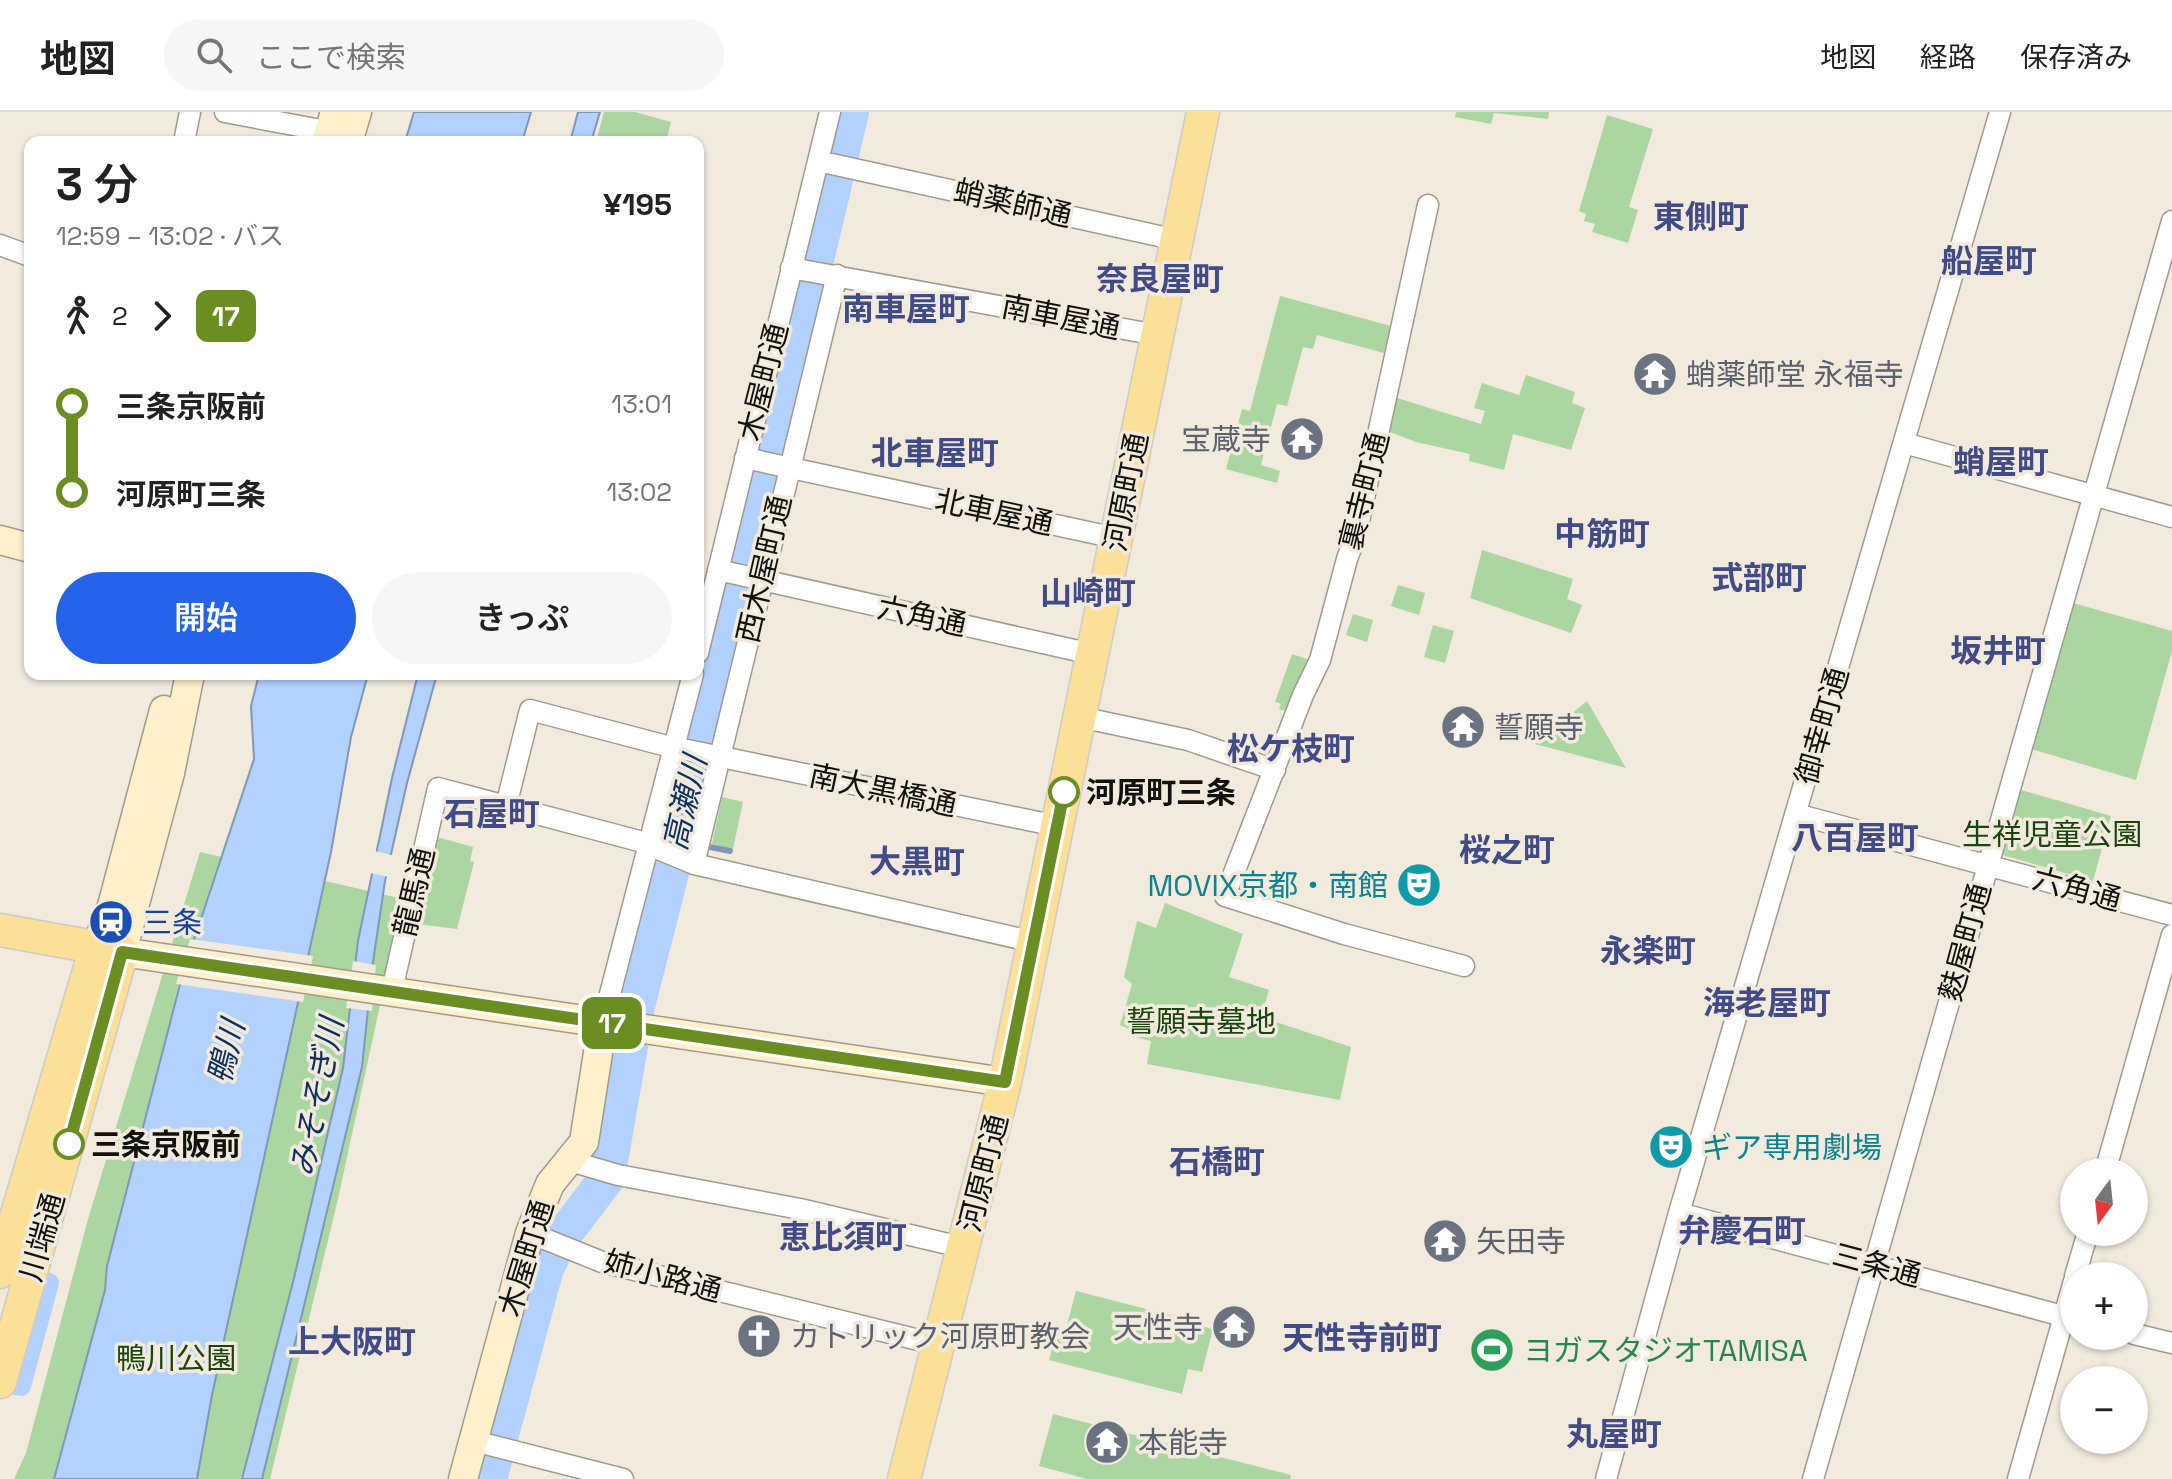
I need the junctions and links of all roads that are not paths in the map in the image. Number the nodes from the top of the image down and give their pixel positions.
1 (190, 112) edge
2 (225, 112) edge
3 (830, 112) edge
4 (1203, 112) edge
5 (2000, 112) edge
6 (341, 129) edge
7 (185, 136) edge
8 (832, 165) junction
9 (1428, 205) dead end
10 (2172, 221) edge
11 (1177, 240) junction
12 (0, 245) edge
13 (24, 254) edge
14 (814, 273) junction
15 (1157, 335) junction
16 (1904, 443) junction
17 (767, 463) junction
18 (2092, 497) junction
19 (2172, 517) edge
20 (1116, 538) junction
21 (0, 540) edge
22 (24, 546) edge
23 (723, 572) junction
24 (756, 580) junction
25 (704, 634) edge
26 (1092, 654) junction
27 (171, 680) edge
28 (189, 680) edge
29 (693, 680) edge
30 (1080, 717) junction
31 (699, 752) junction
32 (1275, 770) junction
33 (669, 799) junction
34 (506, 806) junction
35 (702, 808) junction
36 (1796, 814) junction
37 (1057, 826) junction
38 (657, 848) junction
39 (690, 862) junction
40 (1986, 865) junction
41 (2172, 915) edge
42 (0, 930) edge
43 (2172, 935) edge
44 (1034, 942) junction
45 (109, 950) junction
46 (1464, 966) dead end
47 (385, 989) junction
48 (623, 1024) junction
49 (1005, 1082) junction
50 (2109, 1158) edge
51 (570, 1161) junction
52 (1679, 1213) junction
53 (537, 1236) junction
54 (965, 1248) junction
55 (1875, 1264) junction
56 (0, 1272) edge
57 (2060, 1315) edge
58 (2148, 1337) edge
59 (2172, 1343) edge
60 (939, 1345) junction
61 (2060, 1346) edge
62 (0, 1382) edge
63 (489, 1445) junction
64 (463, 1479) edge
65 (623, 1479) edge
66 (904, 1479) edge
67 (1606, 1479) edge
68 (1813, 1479) edge
69 (2018, 1479) edge

1 - 7 street
2 - 6 street
3 - 8 street, 木屋町通
4 - 11 main road, 河原町通
5 - 16 street, 御幸町通
8 - 11 street, 蛸薬師通
8 - 14 street, 木屋町通
9 - 32 street, 裏寺町通
10 - 18 street, 麩屋町通
11 - 15 main road, 河原町通
12 - 13 street
14 - 15 street, 南車屋通
14 - 17 street, 西木屋町通
14 - 17 street, 木屋町通
15 - 20 main road, 河原町通
16 - 18 street
16 - 36 street, 御幸町通
17 - 20 street, 北車屋通
17 - 23 street, 木屋町通
17 - 24 street, 西木屋町通
18 - 19 street
18 - 40 street, 麩屋町通
20 - 26 main road, 河原町通
21 - 22 street
23 - 24 street, 六角通
23 - 25 street, 木屋町通
24 - 26 street, 六角通
24 - 31 street, 西木屋町通
26 - 30 main road, 河原町通
27 - 45 street, 川端通
28 - 45 street, 川端通
29 - 31 street, 木屋町通
30 - 32 street
30 - 37 main road, 河原町通
31 - 33 street, 木屋町通
31 - 34 street, 南大黒橋通
31 - 35 street, 西木屋町通
31 - 37 street, 南大黒橋通
32 - 46 street, 裏寺町通
33 - 35 street
33 - 38 street, 木屋町通
34 - 38 street, 龍馬通
34 - 47 street, 龍馬通
35 - 39 street, 西木屋町通
36 - 40 street, 六角通
36 - 52 street, 御幸町通
37 - 44 main road, 河原町通
38 - 39 street, 龍馬通
38 - 48 street, 木屋町通
39 - 44 street
40 - 41 street, 六角通
40 - 55 street, 麩屋町通
42 - 45 main road
43 - 50 street
44 - 49 main road, 河原町通
45 - 47 street
45 - 56 main road, 川端通
45 - 62 main road, 川端通
47 - 48 street
48 - 49 street
48 - 51 street, 木屋町通
49 - 54 main road, 河原町通
51 - 53 street, 木屋町通
51 - 54 street
52 - 55 street, 三条通
52 - 67 street, 御幸町通
53 - 60 street, 姉小路通
53 - 63 street, 木屋町通
54 - 60 main road, 河原町通
55 - 57 street, 三条通
55 - 68 street, 麩屋町通
58 - 59 street
60 - 66 main road, 河原町通
61 - 69 street
63 - 64 street, 木屋町通
63 - 65 street

